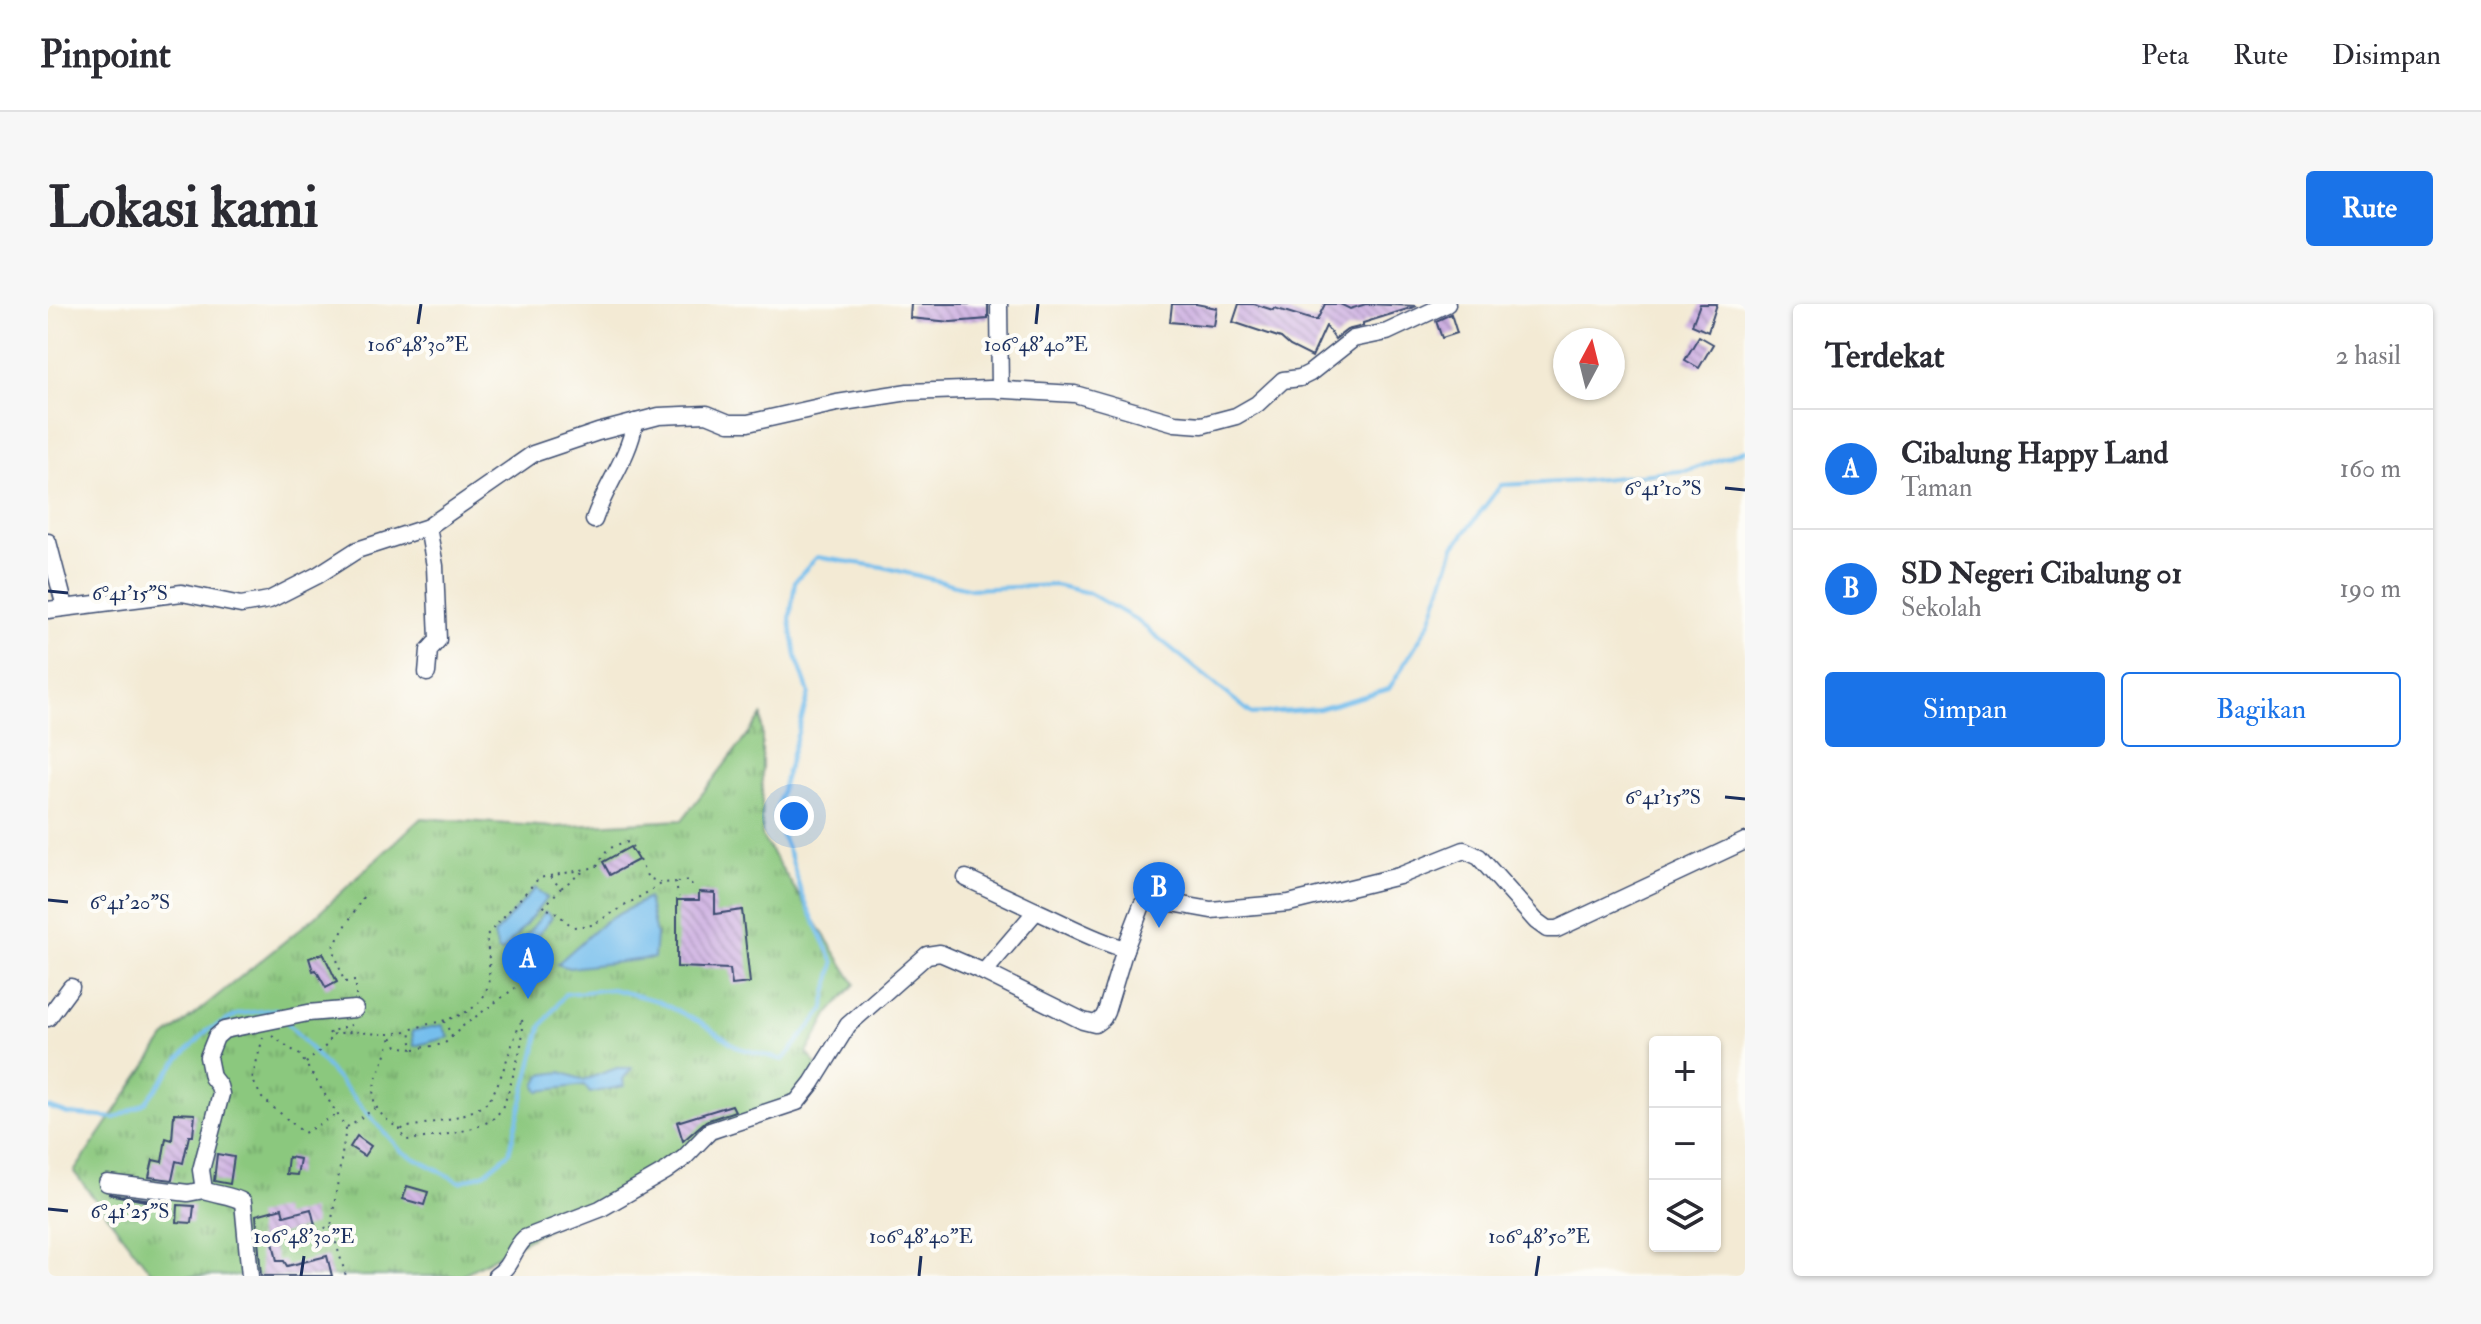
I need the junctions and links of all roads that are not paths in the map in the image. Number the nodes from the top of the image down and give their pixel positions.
1 (999, 304) edge
2 (1447, 304) edge
3 (1000, 390) junction
4 (635, 422) junction
5 (594, 520) dead end
6 (428, 527) junction
7 (48, 542) edge
8 (65, 607) junction
9 (48, 610) edge
10 (427, 673) dead end
11 (1745, 841) edge
12 (966, 878) dead end
13 (1036, 911) junction
14 (1125, 949) junction
15 (984, 972) junction
16 (71, 987) dead end
17 (355, 1009) road end
18 (48, 1018) edge
19 (107, 1183) dead end
20 (204, 1190) junction
21 (250, 1276) edge
22 (496, 1276) edge

1 - 3 street
2 - 3 street
3 - 4 street
4 - 5 street
4 - 6 street
6 - 8 street
6 - 10 street
7 - 8 street
8 - 9 street
11 - 14 street
12 - 13 street
13 - 14 street
13 - 15 street
14 - 15 street
15 - 22 street
16 - 18 street
17 - 20 street
19 - 20 street
20 - 21 street

